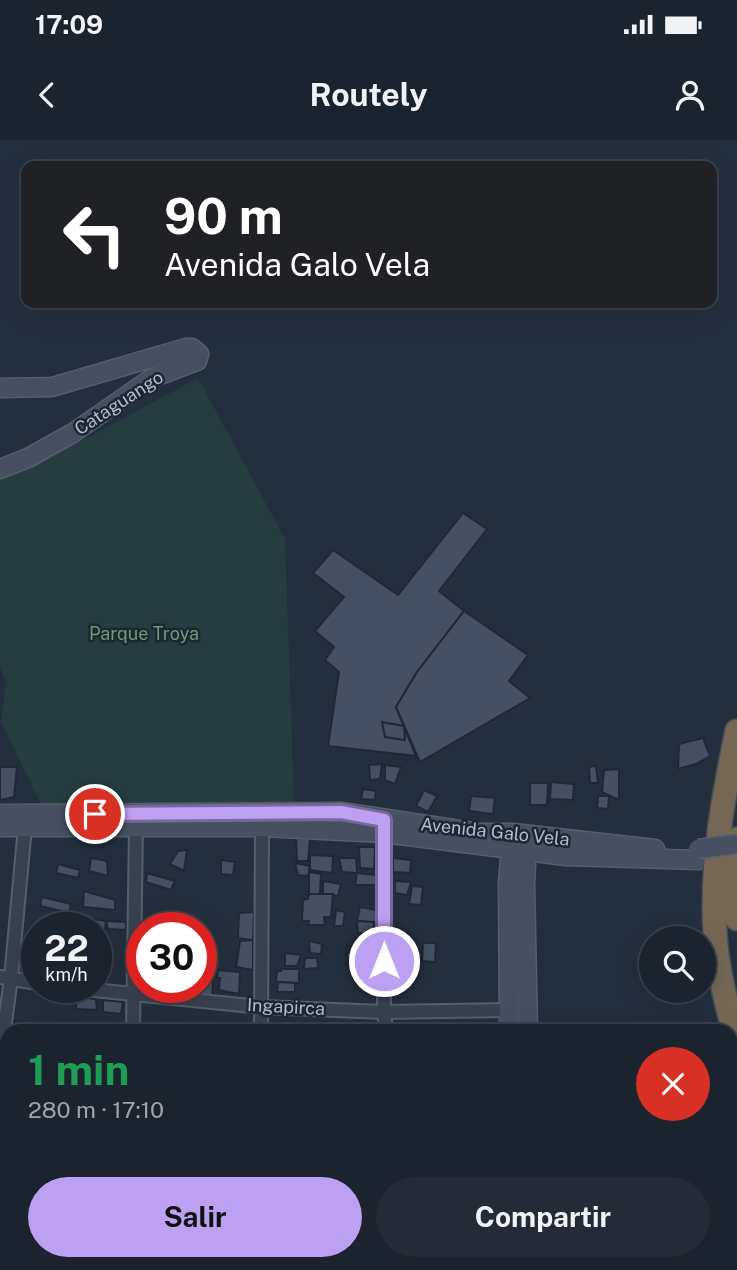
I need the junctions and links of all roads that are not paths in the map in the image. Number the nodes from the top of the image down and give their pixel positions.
1 (0, 388) edge
2 (0, 469) edge
3 (737, 731) edge
4 (0, 814) edge
5 (384, 826) junction
6 (0, 827) edge
7 (24, 827) junction
8 (136, 827) junction
9 (262, 827) junction
10 (519, 842) junction
11 (737, 842) edge
12 (698, 854) junction
13 (737, 855) edge
14 (135, 912) edge
15 (737, 919) edge
16 (6, 977) edge
17 (134, 1003) edge
18 (217, 1003) edge
19 (261, 1007) junction
20 (508, 1010) junction
21 (384, 1012) junction
22 (3, 1024) edge
23 (133, 1024) edge
24 (261, 1024) edge
25 (385, 1024) edge
26 (509, 1024) edge
27 (528, 1024) edge
28 (732, 1024) edge

1 - 2 main road, Cataguango
3 - 28 highway
4 - 5 main road, Avenida Galo Vela
5 - 9 main road, Avenida Galo Vela
5 - 10 main road, Avenida Galo Vela
5 - 21 street
6 - 7 main road, Avenida Galo Vela
7 - 8 main road, Avenida Galo Vela
7 - 16 street
8 - 9 main road, Avenida Galo Vela
8 - 14 street
9 - 19 street
10 - 12 main road, Avenida Galo Vela
10 - 20 main road
10 - 27 main road
11 - 12 main road, Avenida Galo Vela, bridge
11 - 15 highway
12 - 13 main road, Avenida Galo Vela
16 - 22 street
17 - 23 street
18 - 19 street, Ingapirca
19 - 21 street, Ingapirca
19 - 24 street
20 - 21 street, Ingapirca
20 - 26 main road
21 - 25 street

